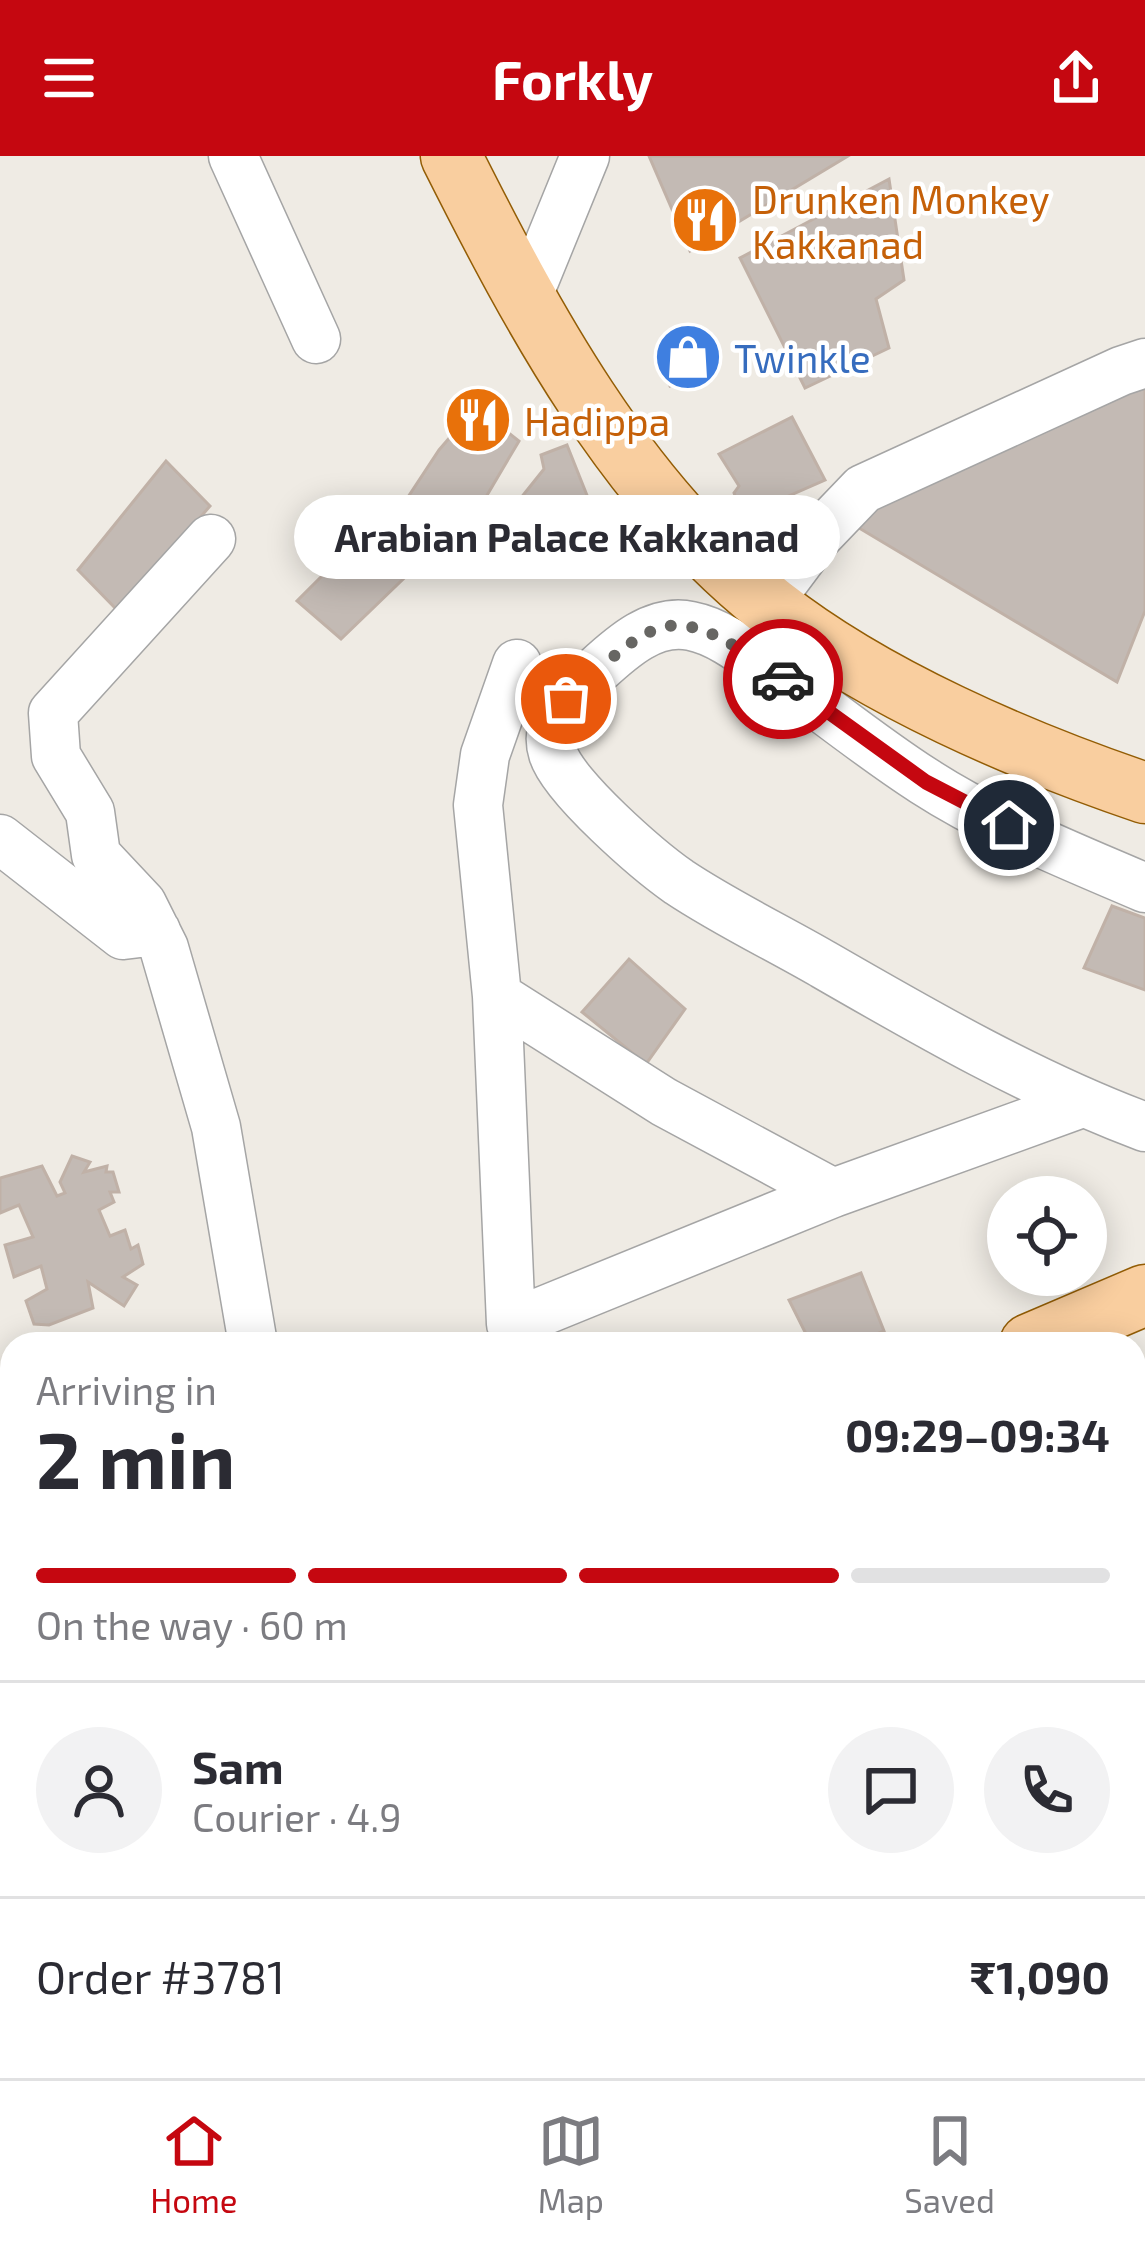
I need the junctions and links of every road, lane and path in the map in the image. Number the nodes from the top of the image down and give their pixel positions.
1 (232, 156) edge
2 (451, 156) edge
3 (584, 156) edge
4 (526, 298) junction
5 (316, 339) dead end
6 (1145, 363) edge
7 (211, 538) dead end
8 (767, 604) junction
9 (518, 664) dead end
10 (1145, 794) edge
11 (0, 839) edge
12 (1145, 888) edge
13 (156, 932) junction
14 (497, 996) junction
15 (1082, 1103) junction
16 (1145, 1127) edge
17 (833, 1193) junction
18 (1145, 1295) edge
19 (251, 1332) edge
20 (1058, 1332) edge

1 - 5 street
2 - 4 main road
3 - 4 street
4 - 8 main road
6 - 8 street
7 - 13 street
8 - 10 main road
9 - 14 street
11 - 13 street
12 - 15 street
13 - 19 street
14 - 17 street
14 - 17 street
15 - 16 street
15 - 17 street
18 - 20 main road

